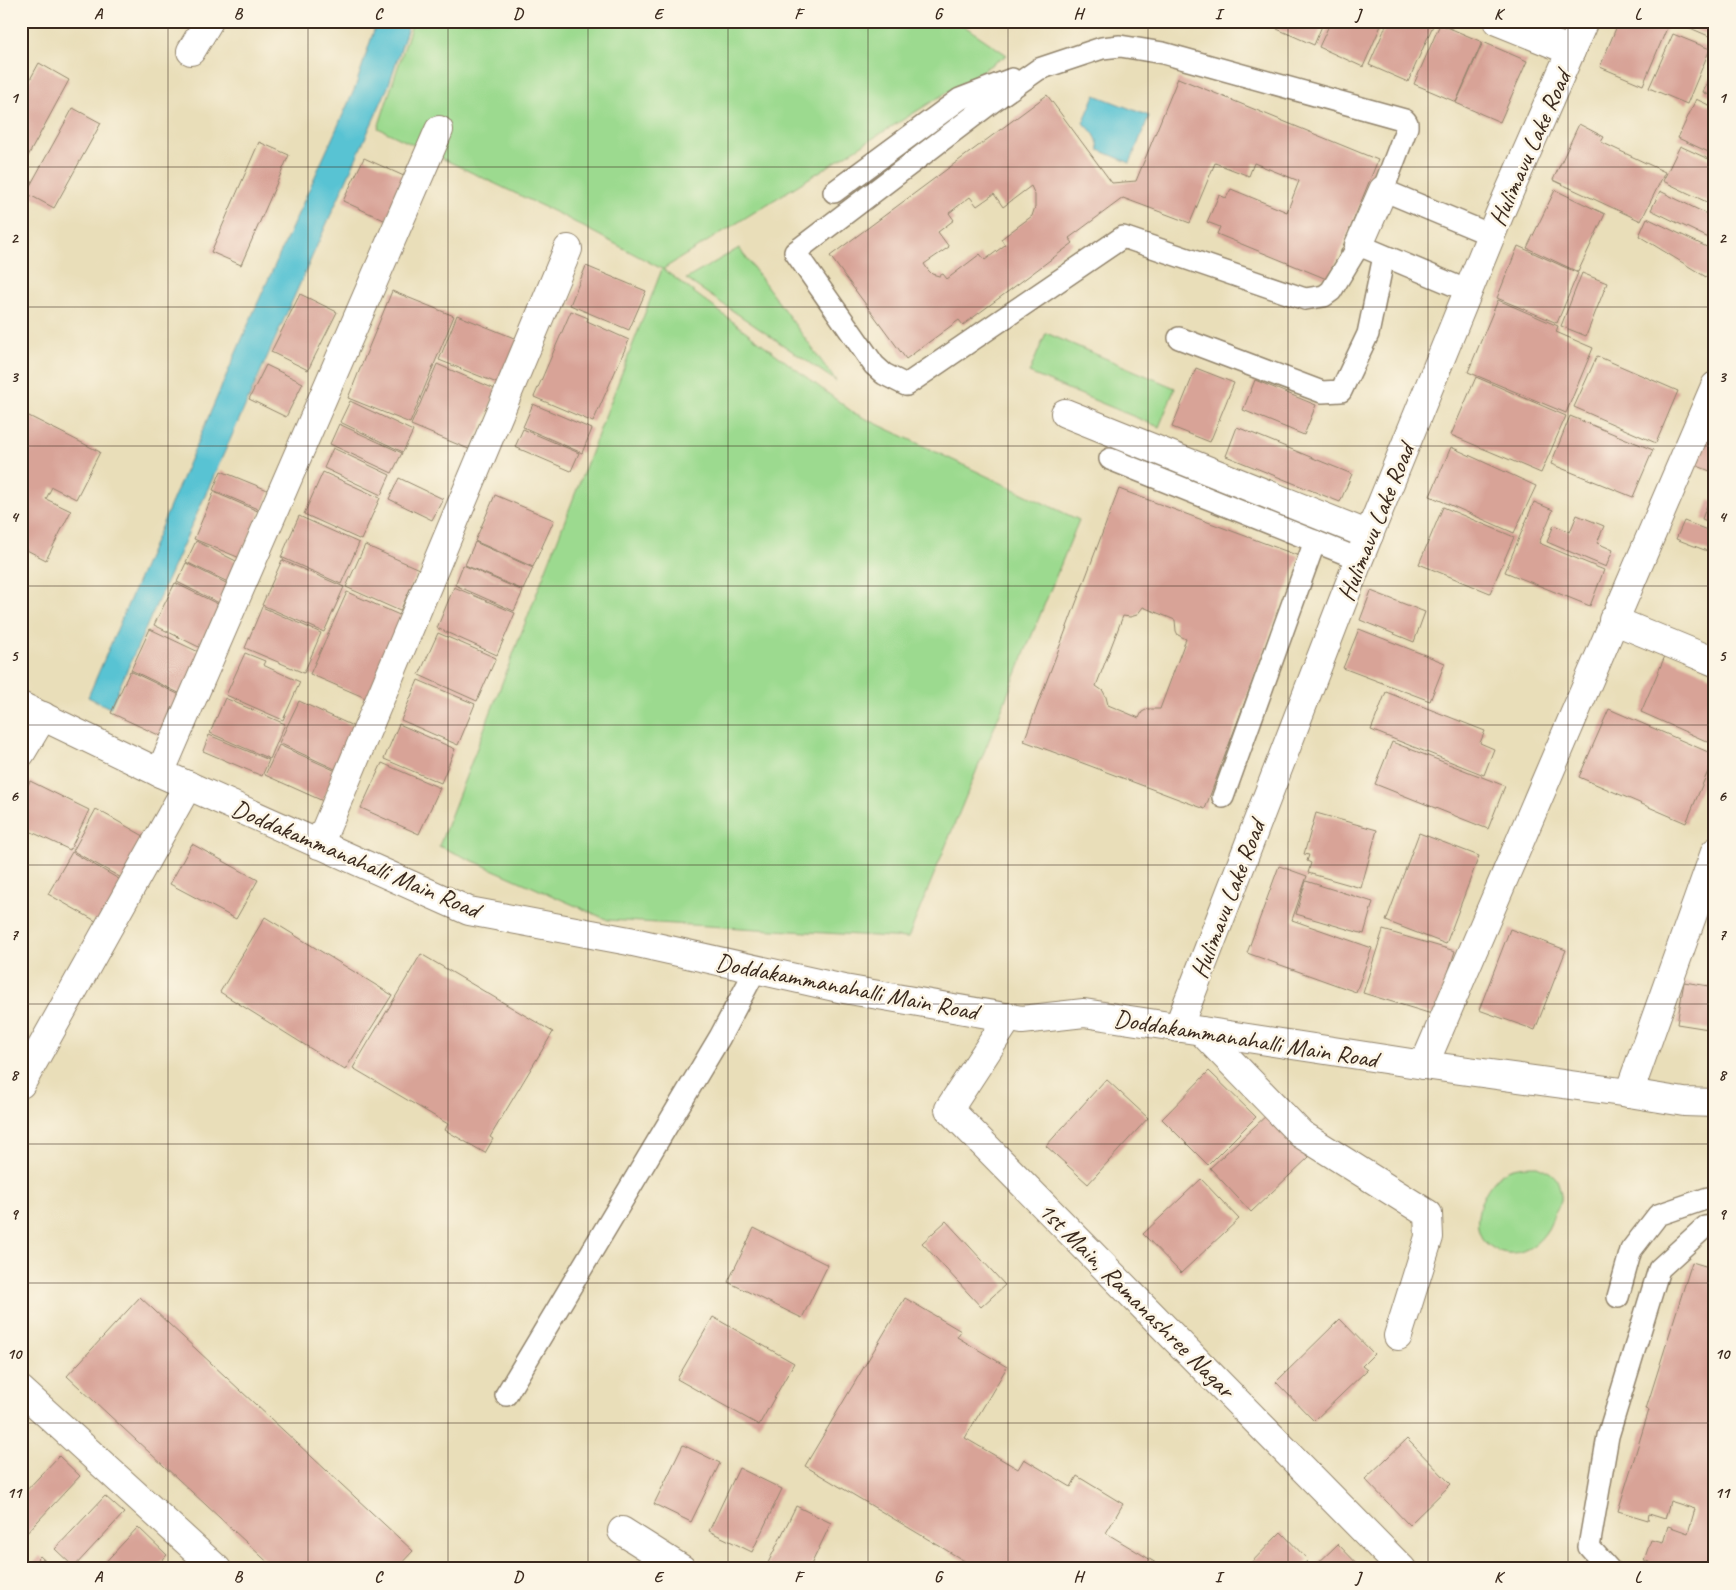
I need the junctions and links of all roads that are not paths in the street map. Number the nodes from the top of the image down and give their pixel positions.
1 (209, 21) edge
2 (1497, 21) edge
3 (1584, 21) edge
4 (191, 51) dead end
5 (1571, 52) junction
6 (1039, 69) junction
7 (439, 130) dead end
8 (1383, 190) junction
9 (834, 192) dead end
10 (1491, 234) junction
11 (1359, 245) junction
12 (568, 249) dead end
13 (1384, 256) junction
14 (1468, 291) junction
15 (1179, 338) dead end
16 (1715, 386) edge
17 (1065, 413) dead end
18 (1110, 459) dead end
19 (1315, 541) junction
20 (1364, 547) junction
21 (1613, 620) junction
22 (1715, 662) edge
23 (32, 711) edge
24 (21, 753) edge
25 (160, 773) junction
26 (188, 785) junction
27 (1223, 797) dead end
28 (319, 845) junction
29 (1715, 852) edge
30 (756, 969) junction
31 (1009, 1017) junction
32 (1189, 1029) junction
33 (1424, 1065) junction
34 (21, 1084) edge
35 (1629, 1093) junction
36 (1715, 1102) edge
37 (1715, 1202) edge
38 (1715, 1226) edge
39 (1618, 1297) dead end
40 (1398, 1336) dead end
41 (21, 1390) edge
42 (506, 1395) dead end
43 (622, 1531) dead end
44 (217, 1569) edge
45 (682, 1569) edge
46 (1402, 1569) edge
47 (1609, 1569) edge

1 - 4 street
2 - 5 street
3 - 5 street, Hulimavu Lake Road
5 - 10 street, Hulimavu Lake Road
6 - 8 lane
6 - 9 lane
6 - 11 lane
7 - 25 street
8 - 10 lane
8 - 11 street
10 - 14 street, Hulimavu Lake Road
11 - 13 lane
12 - 28 street
13 - 14 lane
13 - 15 lane
14 - 20 street, Hulimavu Lake Road
16 - 21 street
17 - 20 street
18 - 19 lane
19 - 20 lane
19 - 27 lane
20 - 32 street, Hulimavu Lake Road
21 - 22 street
21 - 33 street
23 - 24 street
23 - 25 street, Doddakammanahalli Main Road
25 - 26 street, Doddakammanahalli Main Road
26 - 28 street, Doddakammanahalli Main Road
26 - 34 street
28 - 30 street, Doddakammanahalli Main Road
29 - 35 street
30 - 31 street, Doddakammanahalli Main Road
30 - 42 lane
31 - 32 street, Doddakammanahalli Main Road
31 - 46 street, 1st Main, Ramanashree Nagar
32 - 33 street, Doddakammanahalli Main Road
32 - 40 street
33 - 35 street, Doddakammanahalli Main Road
35 - 36 street, Doddakammanahalli Main Road
37 - 39 lane
38 - 47 lane
41 - 44 street
43 - 45 street

